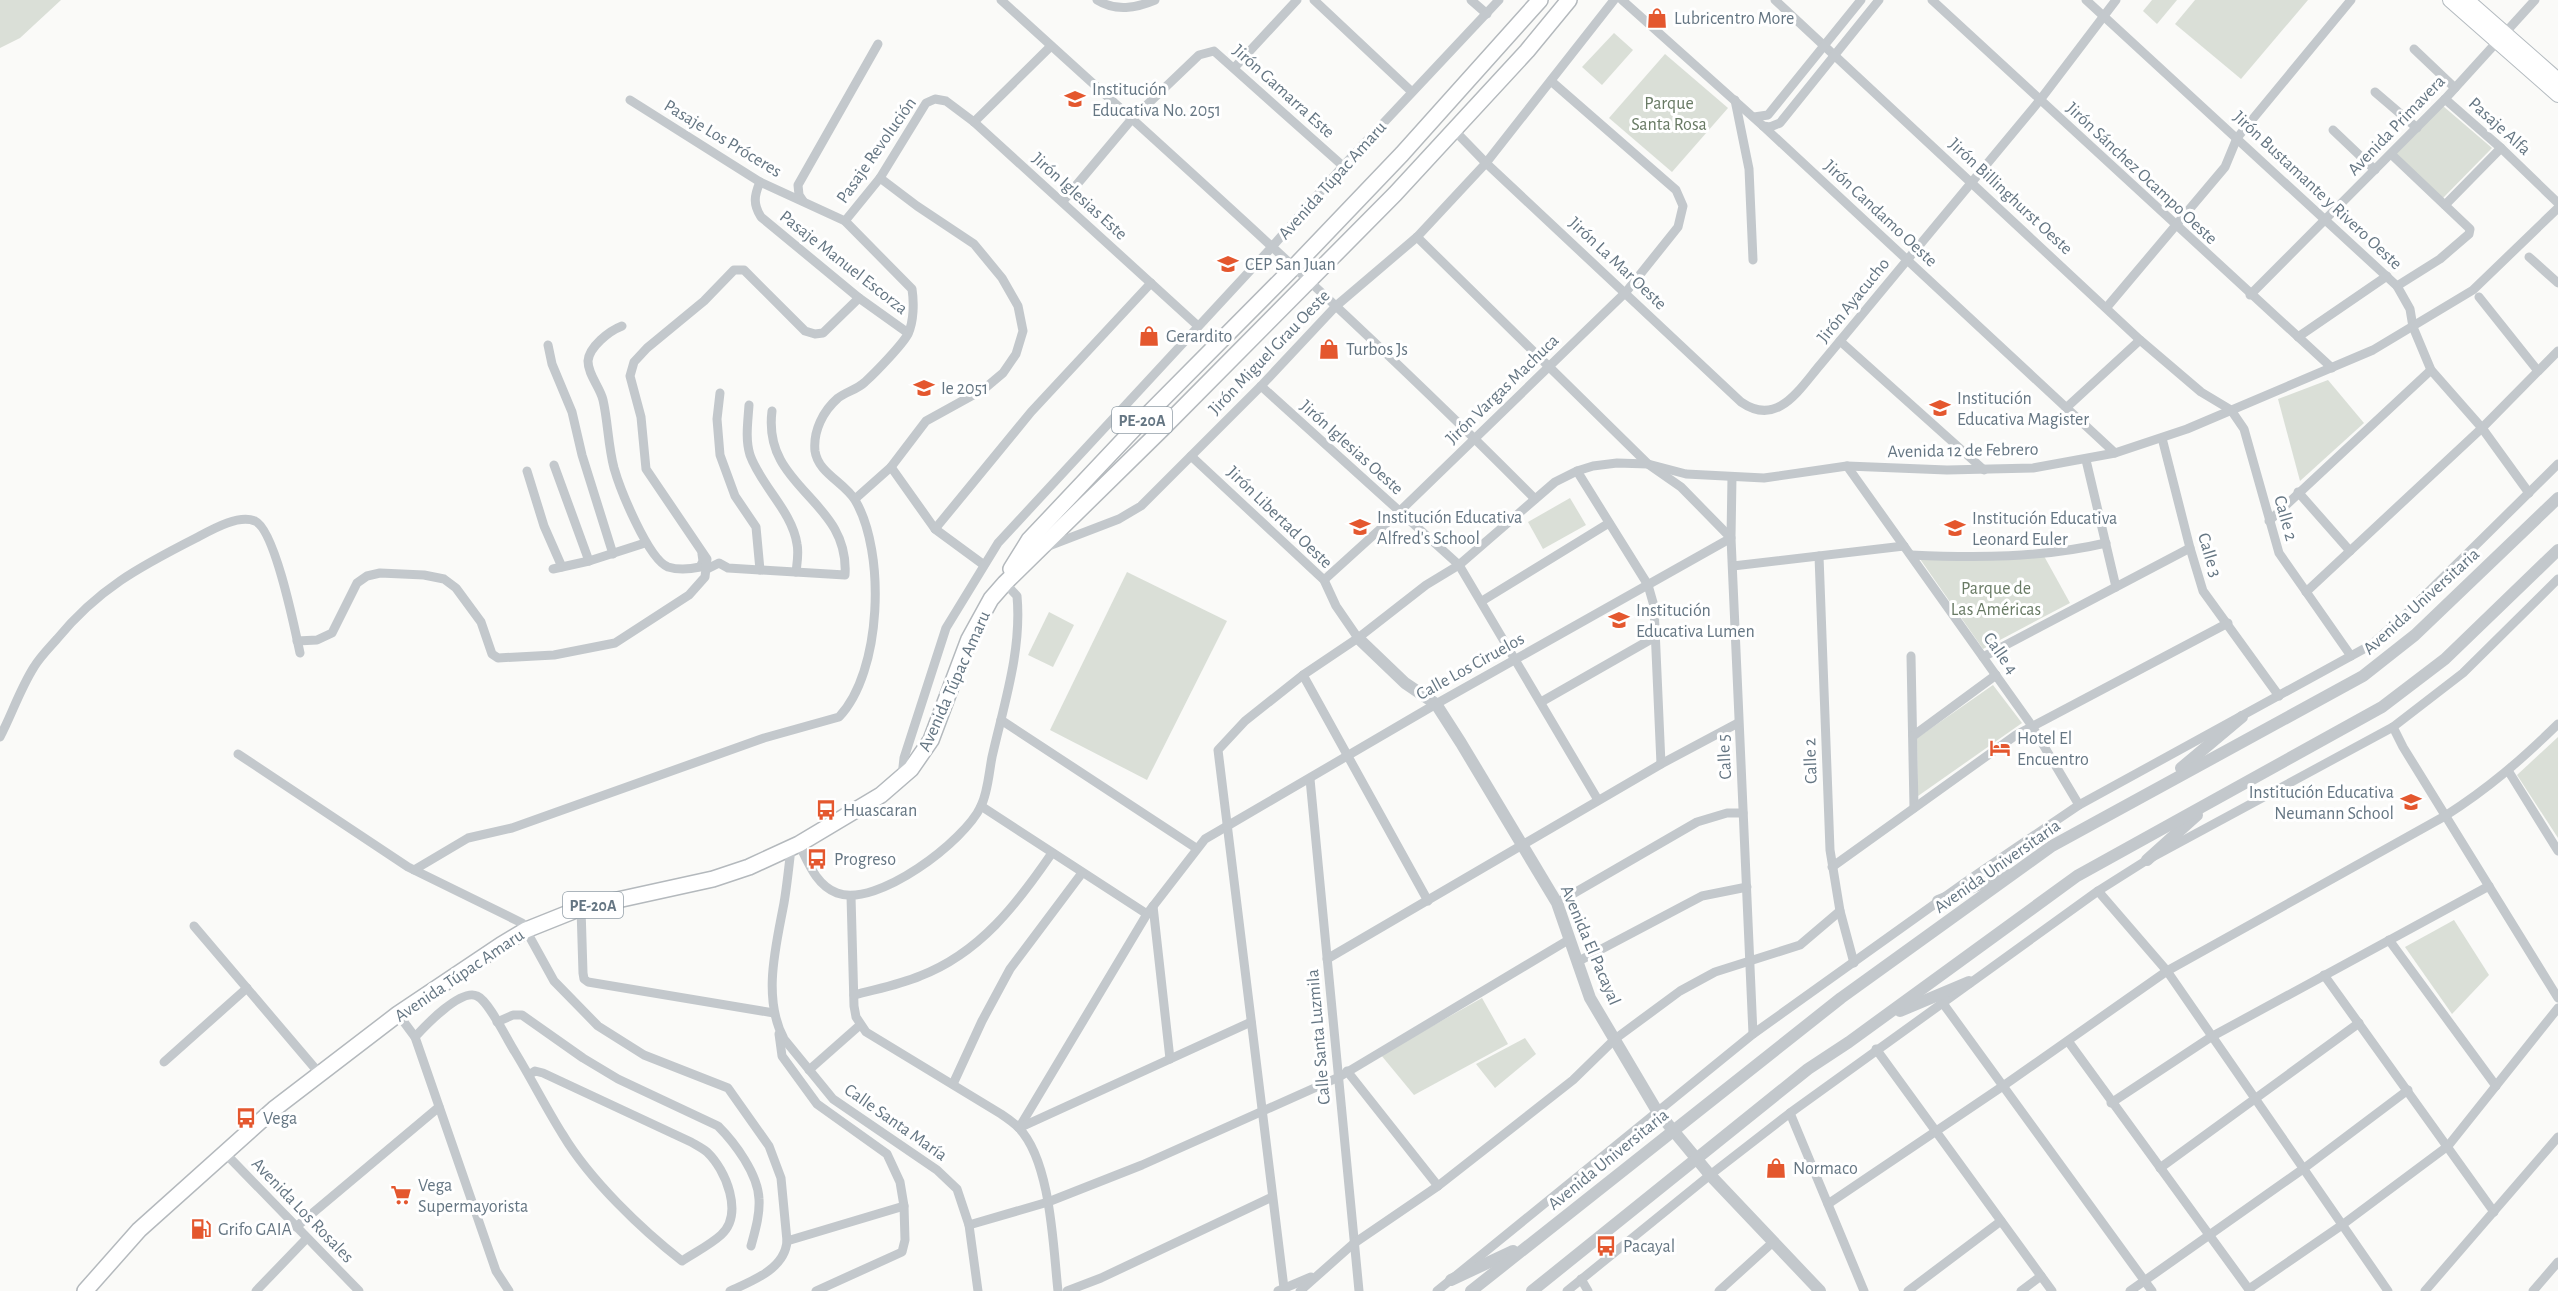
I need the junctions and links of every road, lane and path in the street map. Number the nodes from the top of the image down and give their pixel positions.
1 (1001, 0) edge
2 (1097, 0) edge
3 (1155, 0) edge
4 (1297, 0) edge
5 (1314, 0) edge
6 (1471, 0) edge
7 (1499, 0) edge
8 (1540, 0) edge
9 (1569, 0) edge
10 (1614, 0) edge
11 (1622, 0) edge
12 (1775, 0) edge
13 (1861, 0) edge
14 (1879, 0) edge
15 (1932, 0) edge
16 (2086, 0) edge
17 (2116, 0) edge
18 (2351, 0) edge
19 (2450, 0) edge
20 (2467, 0) edge
21 (2535, 0) edge
22 (1486, 14) junction
23 (2103, 16) junction
24 (2503, 38) junction
25 (878, 44) dead end
26 (1051, 46) junction
27 (1824, 46) junction
28 (2414, 49) dead end
29 (1834, 56) junction
30 (1234, 68) junction
31 (2558, 80) edge
32 (1551, 81) junction
33 (2455, 88) junction
34 (1412, 92) junction
35 (2375, 92) dead end
36 (2558, 94) edge
37 (935, 99) joint
38 (2445, 99) junction
39 (630, 100) dead end
40 (1735, 100) junction
41 (2040, 100) junction
42 (1754, 117) junction
43 (1131, 120) junction
44 (974, 122) junction
45 (1763, 126) junction
46 (2417, 128) junction
47 (2332, 129) dead end
48 (1454, 130) junction
49 (2237, 138) junction
50 (2501, 148) junction
51 (2391, 154) junction
52 (1486, 163) junction
53 (1343, 166) junction
54 (2375, 170) junction
55 (880, 178) junction
56 (760, 182) junction
57 (1971, 182) junction
58 (803, 201) junction
59 (1063, 201) junction
60 (2558, 203) edge
61 (2445, 205) junction
62 (2558, 208) edge
63 (2326, 220) junction
64 (845, 221) junction
65 (2177, 227) junction
66 (1417, 237) junction
67 (1271, 248) junction
68 (2529, 256) dead end
69 (1907, 259) junction
70 (1753, 260) dead end
71 (1293, 268) junction
72 (2387, 276) junction
73 (1309, 281) junction
74 (1151, 283) junction
75 (2558, 283) edge
76 (2397, 286) junction
77 (1626, 292) junction
78 (2250, 295) junction
79 (2479, 297) dead end
80 (859, 298) junction
81 (1336, 306) junction
82 (2107, 307) junction
83 (622, 326) dead end
84 (1198, 326) junction
85 (2413, 327) junction
86 (908, 333) junction
87 (2298, 337) junction
88 (2140, 340) junction
89 (1840, 341) junction
90 (548, 345) dead end
91 (2558, 351) edge
92 (1549, 367) junction
93 (2332, 368) junction
94 (2431, 370) junction
95 (2538, 371) junction
96 (1261, 386) junction
97 (720, 393) dead end
98 (749, 405) dead end
99 (2066, 408) junction
100 (2231, 410) junction
101 (772, 411) dead end
102 (1763, 412) joint
103 (2482, 428) junction
104 (1474, 437) junction
105 (2162, 438) junction
106 (2115, 453) junction
107 (1191, 456) junction
108 (2086, 460) junction
109 (1648, 464) junction
110 (2558, 464) edge
111 (554, 465) dead end
112 (1847, 466) junction
113 (891, 467) junction
114 (1984, 470) junction
115 (527, 471) dead end
116 (1577, 471) junction
117 (1732, 477) junction
118 (2298, 492) junction
119 (2529, 493) junction
120 (2558, 498) edge
121 (855, 499) junction
122 (1535, 499) junction
123 (1399, 512) junction
124 (2269, 521) junction
125 (1609, 523) junction
126 (935, 529) junction
127 (1731, 538) junction
128 (645, 543) junction
129 (2106, 543) junction
130 (1904, 546) junction
131 (2190, 548) junction
132 (702, 549) junction
133 (2558, 550) edge
134 (1036, 551) junction
135 (2350, 551) junction
136 (613, 554) junction
137 (1911, 555) junction
138 (1819, 556) junction
139 (589, 561) junction
140 (984, 565) junction
141 (1459, 565) junction
142 (1733, 566) junction
143 (707, 569) junction
144 (760, 570) junction
145 (796, 572) junction
146 (2558, 579) edge
147 (1324, 580) junction
148 (1005, 583) junction
149 (1648, 585) junction
150 (2116, 587) junction
151 (2307, 592) junction
152 (1482, 601) junction
153 (2228, 623) junction
154 (1655, 637) junction
155 (1358, 638) junction
156 (297, 641) junction
157 (300, 653) dead end
158 (1911, 656) dead end
159 (1983, 657) junction
160 (2352, 657) junction
161 (1515, 659) junction
162 (1303, 675) junction
163 (1996, 675) junction
164 (2279, 696) junction
165 (1541, 702) junction
166 (1436, 704) junction
167 (2242, 717) junction
168 (1001, 720) junction
169 (1738, 723) junction
170 (2558, 724) edge
171 (2032, 726) junction
172 (2393, 727) junction
173 (1913, 736) junction
174 (0, 737) edge
175 (238, 754) dead end
176 (1347, 755) junction
177 (1661, 764) junction
178 (2509, 772) junction
179 (902, 778) junction
180 (1310, 779) junction
181 (2156, 788) junction
182 (2216, 799) junction
183 (1598, 800) junction
184 (2079, 805) junction
185 (981, 806) junction
186 (1914, 808) junction
187 (1743, 813) junction
188 (2445, 816) junction
189 (1227, 826) junction
190 (1522, 844) junction
191 (795, 846) junction
192 (1196, 848) junction
193 (2558, 851) edge
194 (1052, 854) junction
195 (2147, 860) junction
196 (2025, 865) junction
197 (1832, 867) junction
198 (414, 870) junction
199 (1082, 873) junction
200 (1747, 886) junction
201 (2488, 886) junction
202 (2098, 891) junction
203 (851, 896) junction
204 (1428, 901) junction
205 (1938, 901) junction
206 (1557, 903) junction
207 (581, 908) junction
208 (1150, 910) junction
209 (1840, 911) junction
210 (194, 926) dead end
211 (526, 930) junction
212 (1570, 939) junction
213 (2390, 940) junction
214 (1327, 958) junction
215 (1751, 961) junction
216 (1577, 962) junction
217 (1854, 963) junction
218 (2168, 971) junction
219 (2325, 975) junction
220 (1969, 982) junction
221 (247, 988) junction
222 (854, 995) junction
223 (2558, 998) edge
224 (1942, 1002) junction
225 (2558, 1008) edge
226 (398, 1014) junction
227 (774, 1014) junction
228 (1880, 1020) junction
229 (497, 1022) junction
230 (1251, 1022) junction
231 (2359, 1023) junction
232 (860, 1025) junction
233 (778, 1030) junction
234 (1753, 1034) junction
235 (415, 1037) junction
236 (2211, 1037) junction
237 (1615, 1039) junction
238 (2068, 1041) junction
239 (1876, 1049) junction
240 (1170, 1059) junction
241 (164, 1062) dead end
242 (809, 1070) junction
243 (319, 1074) junction
244 (1343, 1074) junction
245 (529, 1075) junction
246 (953, 1084) junction
247 (2003, 1086) junction
248 (2496, 1086) junction
249 (2408, 1090) junction
250 (2254, 1099) junction
251 (2111, 1103) junction
252 (439, 1107) junction
253 (1657, 1111) junction
254 (1261, 1112) junction
255 (1790, 1113) junction
256 (1019, 1128) junction
257 (1672, 1130) junction
258 (1936, 1132) junction
259 (2556, 1144) edge
260 (2448, 1146) junction
261 (224, 1152) junction
262 (1695, 1158) junction
263 (2160, 1168) junction
264 (2303, 1169) junction
265 (1710, 1175) junction
266 (1438, 1186) junction
267 (1272, 1197) junction
268 (1048, 1202) junction
269 (1828, 1204) junction
270 (904, 1206) junction
271 (2494, 1212) junction
272 (2001, 1221) junction
273 (969, 1225) junction
274 (2342, 1225) junction
275 (296, 1227) junction
276 (2209, 1234) junction
277 (307, 1238) junction
278 (787, 1241) junction
279 (1531, 1243) junction
280 (1772, 1243) junction
281 (1353, 1244) junction
282 (751, 1246) dead end
283 (2558, 1262) edge
284 (1319, 1274) junction
285 (2041, 1276) junction
286 (1581, 1279) junction
287 (1451, 1280) junction
288 (2144, 1280) junction
289 (1281, 1290) edge
290 (2249, 1290) edge
291 (85, 1291) edge
292 (256, 1291) edge
293 (359, 1291) edge
294 (509, 1291) edge
295 (730, 1291) edge
296 (816, 1291) edge
297 (978, 1291) edge
298 (1058, 1291) edge
299 (1067, 1291) edge
300 (1300, 1291) edge
301 (1359, 1291) edge
302 (1437, 1291) edge
303 (1471, 1291) edge
304 (1532, 1291) edge
305 (1567, 1291) edge
306 (1588, 1291) edge
307 (1719, 1291) edge
308 (1820, 1291) edge
309 (1864, 1291) edge
310 (1908, 1291) edge
311 (2021, 1291) edge
312 (2052, 1291) edge
313 (2130, 1291) edge
314 (2152, 1291) edge
315 (2388, 1291) edge
316 (2425, 1291) edge
317 (2533, 1291) edge

1 - 26 street
2 - 3 street
4 - 30 street
5 - 34 street
6 - 22 street
7 - 22 street, Avenida Túpac Amaru
8 - 71 highway, Avenida Túpac Amaru / PE-20A
9 - 48 highway, Avenida Túpac Amaru / PE-20A
10 - 32 street, Jirón Miguel Grau Oeste
11 - 40 street, Jirón Candamo Oeste
12 - 27 street, Jirón Billinghurst Oeste
13 - 27 street
14 - 29 street
15 - 41 street, Jirón Sánchez Ocampo Oeste
16 - 23 street, Jirón Bustamante y Rivero Oeste
17 - 23 street, Jirón Ayacucho
18 - 49 street
19 - 24 main road
20 - 24 main road
21 - 24 street, Avenida Primavera
22 - 34 street, Avenida Túpac Amaru
23 - 41 street, Jirón Ayacucho
23 - 49 street, Jirón Bustamante y Rivero Oeste
24 - 31 main road
24 - 33 street, Avenida Primavera
24 - 36 main road
25 - 58 street
26 - 43 street
26 - 44 street
27 - 29 street, Jirón Billinghurst Oeste
27 - 42 street
28 - 33 street, Pasaje Alfa
29 - 45 street
29 - 57 street, Jirón Billinghurst Oeste
30 - 43 street, Jirón Gamarra Este
30 - 53 street, Jirón Gamarra Este
32 - 52 street, Jirón Miguel Grau Oeste
32 - 77 street, Jirón Vargas Machuca
33 - 38 street, Avenida Primavera
34 - 53 street, Avenida Túpac Amaru
35 - 46 street
37 - 44 street, Jirón Iglesias Este
37 - 55 street, Pasaje Revolución
38 - 46 street, Avenida Primavera
38 - 50 street, Pasaje Alfa
39 - 56 street, Pasaje Los Próceres
40 - 42 street, Jirón Candamo Oeste
40 - 70 street
41 - 57 street, Jirón Ayacucho
41 - 65 street, Jirón Sánchez Ocampo Oeste
42 - 45 street, Jirón Candamo Oeste
43 - 59 street
43 - 67 street
44 - 59 street, Jirón Iglesias Este
45 - 69 street, Jirón Candamo Oeste
46 - 51 street, Avenida Primavera
47 - 54 street
48 - 52 street, Jirón La Mar Oeste
48 - 73 highway, Avenida Túpac Amaru / PE-20A
49 - 63 street, Jirón Bustamante y Rivero Oeste
49 - 65 street
50 - 60 street, Pasaje Alfa
50 - 61 street
51 - 54 street, Avenida Primavera
51 - 61 street
52 - 66 street, Jirón Miguel Grau Oeste
52 - 77 street, Jirón La Mar Oeste
53 - 67 street, Avenida Túpac Amaru
54 - 63 street, Avenida Primavera
55 - 64 street, Pasaje Revolución
55 - 113 street
56 - 58 street, Pasaje Los Próceres
56 - 80 street, Pasaje Manuel Escorza
57 - 69 street, Jirón Ayacucho
57 - 82 street, Jirón Billinghurst Oeste
58 - 64 street, Pasaje Los Próceres
59 - 74 street, Jirón Iglesias Este
61 - 76 street
62 - 85 street, Avenida 12 de Febrero
63 - 72 street, Jirón Bustamante y Rivero Oeste
63 - 78 street, Avenida Primavera
64 - 86 street, Pasaje Los Próceres
65 - 78 street, Jirón Sánchez Ocampo Oeste
65 - 82 street
66 - 81 street, Jirón Miguel Grau Oeste
66 - 92 street
67 - 71 street
67 - 84 street, Avenida Túpac Amaru
68 - 75 street
69 - 89 street, Jirón Ayacucho
69 - 99 street, Jirón Candamo Oeste
71 - 73 street
71 - 148 highway, Avenida Túpac Amaru / PE-20A
72 - 76 street, Jirón Bustamante y Rivero Oeste
72 - 87 street
73 - 81 street
73 - 134 highway, Avenida Túpac Amaru / PE-20A
74 - 84 street, Jirón Iglesias Este
74 - 126 street
76 - 85 street, Jirón Bustamante y Rivero Oeste
77 - 92 street, Jirón Vargas Machuca
77 - 102 street, Jirón La Mar Oeste
78 - 87 street, Jirón Sánchez Ocampo Oeste
79 - 95 street
80 - 86 street, Pasaje Manuel Escorza
80 - 132 street
81 - 96 street, Jirón Miguel Grau Oeste
81 - 104 street
82 - 88 street, Jirón Billinghurst Oeste
83 - 128 street
84 - 140 street, Avenida Túpac Amaru
85 - 93 street, Avenida 12 de Febrero
85 - 94 street, Jirón Bustamante y Rivero Oeste
86 - 121 street
87 - 93 street, Jirón Sánchez Ocampo Oeste
88 - 99 street
88 - 100 street, Jirón Billinghurst Oeste
89 - 102 street, Jirón Ayacucho
89 - 114 street
90 - 136 street
91 - 95 street
92 - 104 street, Jirón Vargas Machuca
92 - 109 street
93 - 100 street, Avenida 12 de Febrero
94 - 103 street, Jirón Bustamante y Rivero Oeste
94 - 118 street
95 - 103 street
96 - 107 street, Jirón Miguel Grau Oeste
96 - 123 street, Jirón Iglesias Oeste
97 - 144 street
98 - 145 street
99 - 106 street, Jirón Candamo Oeste
100 - 105 street, Avenida 12 de Febrero
100 - 124 street, Calle 2
101 - 145 street
103 - 119 street, Jirón Bustamante y Rivero Oeste
103 - 135 street
104 - 122 street
104 - 123 street, Jirón Vargas Machuca
105 - 106 street, Avenida 12 de Febrero
105 - 131 street, Calle 3
106 - 108 street, Avenida 12 de Febrero
107 - 134 street, Jirón Miguel Grau Oeste
107 - 147 street, Jirón Libertad Oeste
108 - 114 street, Avenida 12 de Febrero
108 - 129 street
109 - 116 street, Avenida 12 de Febrero
109 - 117 street, Avenida 12 de Febrero
109 - 127 street
110 - 119 street, Avenida Universitaria
111 - 139 street
112 - 114 street, Avenida 12 de Febrero
112 - 117 street, Avenida 12 de Febrero
112 - 130 street, Calle 4
113 - 121 street
113 - 126 street
115 - 139 street
116 - 122 street, Avenida 12 de Febrero
116 - 125 street
117 - 127 street, Calle 5
118 - 124 street
118 - 135 street
119 - 160 street, Avenida Universitaria
120 - 181 street, Avenida Universitaria
121 - 198 street
122 - 141 street, Avenida 12 de Febrero
123 - 141 street, Jirón Iglesias Oeste
123 - 147 street, Jirón Vargas Machuca
124 - 151 street, Calle 2
125 - 149 street
125 - 152 street
126 - 140 street
127 - 142 street, Calle 5
127 - 149 street, Calle Los Ciruelos
128 - 132 street
128 - 136 street
129 - 137 street
129 - 150 street
130 - 137 street, Calle 4
130 - 138 street
131 - 150 street
131 - 153 street, Calle 3
132 - 143 street
133 - 182 street
134 - 148 highway, Avenida Túpac Amaru / PE-20A
135 - 151 street
136 - 139 street
137 - 159 street, Calle 4
138 - 142 street
138 - 197 street, Calle 2
140 - 179 street, Avenida Túpac Amaru
141 - 152 street, Jirón Iglesias Oeste
141 - 155 street, Avenida 12 de Febrero
142 - 169 street, Calle 5
143 - 144 street
143 - 156 street
144 - 145 street
146 - 172 street
147 - 155 street, Jirón Libertad Oeste
148 - 168 street
148 - 179 highway, Avenida Túpac Amaru / PE-20A
149 - 154 street
149 - 161 street, Calle Los Ciruelos
150 - 159 street
151 - 160 street, Calle 2
152 - 161 street, Jirón Iglesias Oeste
153 - 164 street, Calle 3
153 - 171 street
154 - 165 street
154 - 177 street
155 - 162 street, Avenida 12 de Febrero
155 - 166 street, Avenida El Pacayal
156 - 157 street
156 - 174 street
158 - 173 street
159 - 163 street, Calle 4
160 - 164 street, Avenida Universitaria
161 - 165 street, Jirón Iglesias Oeste
161 - 166 street, Calle Los Ciruelos
162 - 176 street
162 - 189 street, Avenida 12 de Febrero
163 - 171 street, Calle 4
163 - 173 street
164 - 167 street, Avenida Universitaria
165 - 183 street, Jirón Iglesias Oeste
166 - 176 street, Calle Los Ciruelos
166 - 190 street, Avenida El Pacayal
167 - 181 street
167 - 184 street, Avenida Universitaria
168 - 185 street
168 - 192 street
169 - 177 street
169 - 187 street, Calle 5
170 - 178 street
171 - 184 street, Calle 4
171 - 186 street
172 - 188 street
172 - 195 street
173 - 186 street
175 - 198 street
176 - 180 street, Calle Los Ciruelos
176 - 204 street
177 - 183 street
178 - 188 street
178 - 193 street
179 - 191 highway, Avenida Túpac Amaru / PE-20A
180 - 189 street, Calle Los Ciruelos
180 - 214 street, Calle Santa Luzmila
181 - 196 street, Avenida Universitaria
182 - 195 street
182 - 228 street
183 - 190 street
184 - 205 street, Avenida Universitaria
185 - 194 street
185 - 203 street
186 - 197 street
187 - 200 street, Calle 5
187 - 206 street
188 - 201 street
188 - 218 street
189 - 192 street, Calle Los Ciruelos
189 - 230 street
190 - 204 street
190 - 206 street, Avenida El Pacayal
191 - 203 street
191 - 207 highway, Avenida Túpac Amaru / PE-20A
191 - 227 street, Calle Santa María
192 - 208 street, Calle Los Ciruelos
194 - 199 street
194 - 222 street
195 - 202 street
196 - 205 street
196 - 257 street, Avenida Universitaria
197 - 209 street, Calle 2
198 - 211 street
199 - 208 street
199 - 246 street
200 - 215 street, Calle 5
200 - 216 street
201 - 213 street
201 - 223 street
202 - 218 street
202 - 220 street
203 - 222 street
204 - 214 street
205 - 217 street, Avenida Universitaria
206 - 212 street, Avenida El Pacayal
207 - 211 highway, Avenida Túpac Amaru / PE-20A
207 - 227 street
208 - 240 street
208 - 256 street, Calle Los Ciruelos
209 - 215 street
209 - 217 street, Calle 2
210 - 221 street
211 - 226 highway, Avenida Túpac Amaru / PE-20A
211 - 278 street
212 - 216 street, Avenida El Pacayal
212 - 244 street
213 - 219 street
213 - 248 street
214 - 244 street, Calle Santa Luzmila
215 - 234 street, Calle 5
215 - 237 street
216 - 237 street, Avenida El Pacayal
217 - 234 street, Avenida Universitaria
218 - 236 street
218 - 238 street
219 - 231 street
219 - 236 street
220 - 224 street
220 - 228 street
221 - 241 street
221 - 243 street
222 - 232 street
224 - 239 street
224 - 247 street
225 - 248 street
226 - 235 street
226 - 243 highway, Avenida Túpac Amaru / PE-20A
227 - 233 street, Calle Santa María
228 - 262 street
229 - 235 street
229 - 245 street
229 - 282 street
230 - 240 street
230 - 254 street
231 - 249 street
231 - 250 street
232 - 242 street
232 - 246 street
233 - 242 street, Calle Santa María
233 - 270 street
234 - 253 street, Avenida Universitaria
235 - 252 street
236 - 250 street
236 - 251 street
237 - 253 street, Avenida El Pacayal
237 - 266 street
238 - 247 street
238 - 251 street
239 - 255 street
239 - 258 street
240 - 256 street
242 - 273 street, Calle Santa María
243 - 261 highway, Avenida Túpac Amaru / PE-20A
244 - 254 street
244 - 266 street
244 - 281 street, Calle Santa Luzmila
245 - 245 street
246 - 256 street
247 - 258 street
247 - 288 street
248 - 260 street
249 - 260 street
249 - 264 street
250 - 263 street
250 - 264 street
251 - 263 street
252 - 275 street
252 - 294 street
253 - 257 street, Avenida El Pacayal
253 - 287 street, Avenida Universitaria
254 - 267 street
254 - 268 street
255 - 265 street
255 - 269 street
256 - 268 street
257 - 262 street, Avenida El Pacayal
257 - 279 street, Avenida Universitaria
258 - 269 street
258 - 272 street
259 - 271 street
260 - 271 street
260 - 274 street
261 - 275 street, Avenida Los Rosales
261 - 291 highway, Avenida Túpac Amaru / PE-20A
262 - 265 street, Avenida El Pacayal
262 - 304 street
263 - 276 street
264 - 274 street
264 - 276 street
265 - 280 street, Avenida El Pacayal
265 - 286 street
266 - 281 street
267 - 289 street
267 - 299 street
268 - 273 street
268 - 298 street
269 - 309 street
270 - 278 street
270 - 296 street
271 - 316 street
272 - 285 street
272 - 310 street
273 - 297 street, Calle Santa María
274 - 290 street
274 - 315 street
275 - 277 street, Avenida Los Rosales
276 - 288 street
276 - 290 street
277 - 292 street
277 - 293 street, Avenida Los Rosales
278 - 295 street
279 - 287 street
279 - 303 street, Avenida Universitaria
280 - 307 street
280 - 308 street, Avenida El Pacayal
281 - 284 street
281 - 301 street, Calle Santa Luzmila
283 - 317 street
284 - 289 street
284 - 300 street
285 - 311 street
285 - 312 street
286 - 305 street
286 - 306 street
287 - 302 street, Avenida Universitaria
288 - 313 street
288 - 314 street

